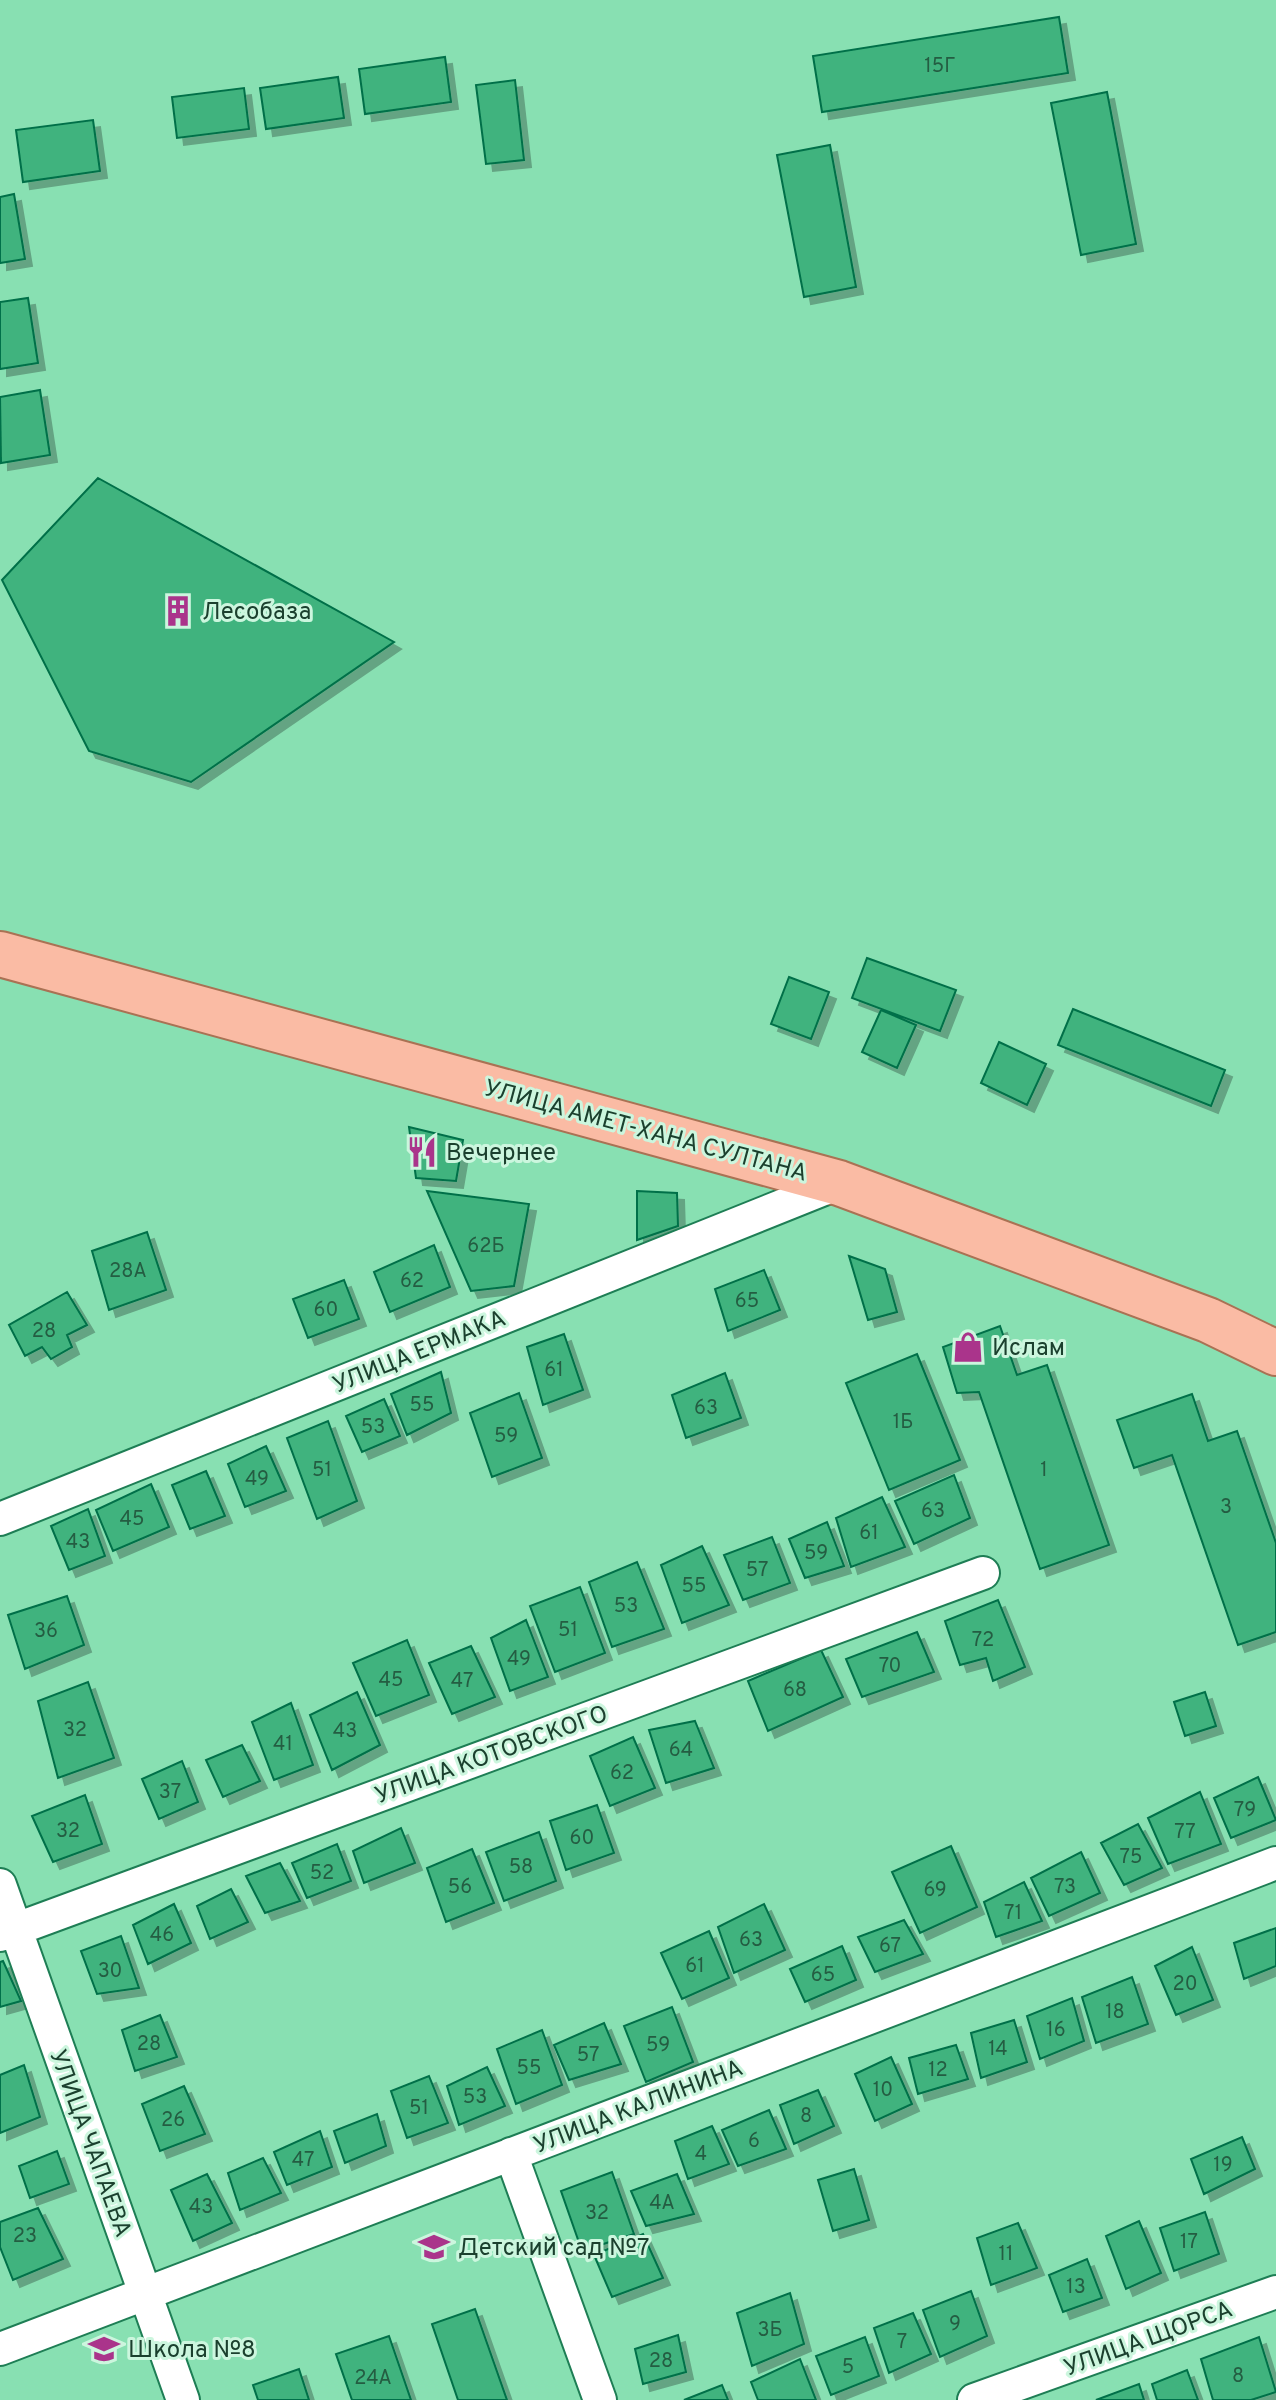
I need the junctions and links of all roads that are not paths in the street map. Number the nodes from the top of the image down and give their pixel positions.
1 (0, 954) edge
2 (839, 1183) junction
3 (1276, 1353) edge
4 (0, 1519) edge
5 (983, 1573) dead end
6 (1276, 1863) edge
7 (0, 1885) edge
8 (7, 1933) edge
9 (511, 2154) junction
10 (1276, 2292) edge
11 (145, 2294) junction
12 (0, 2349) edge
13 (183, 2400) edge
14 (600, 2400) edge
15 (974, 2400) edge

1 - 2 main road, УЛИЦА АМЕТ-ХАНА СУЛТАНА
2 - 3 main road, УЛИЦА АМЕТ-ХАНА СУЛТАНА
2 - 4 street, УЛИЦА ЕРМАКА
5 - 8 street, УЛИЦА КОТОВСКОГО
6 - 9 street, УЛИЦА КАЛИНИНА
7 - 8 street, УЛИЦА ЧАПАЕВА
8 - 11 street, УЛИЦА ЧАПАЕВА
9 - 11 street, УЛИЦА КАЛИНИНА
9 - 14 street
10 - 15 street, УЛИЦА ЩОРСА
11 - 12 street, УЛИЦА КАЛИНИНА
11 - 13 street, УЛИЦА ЧАПАЕВА

